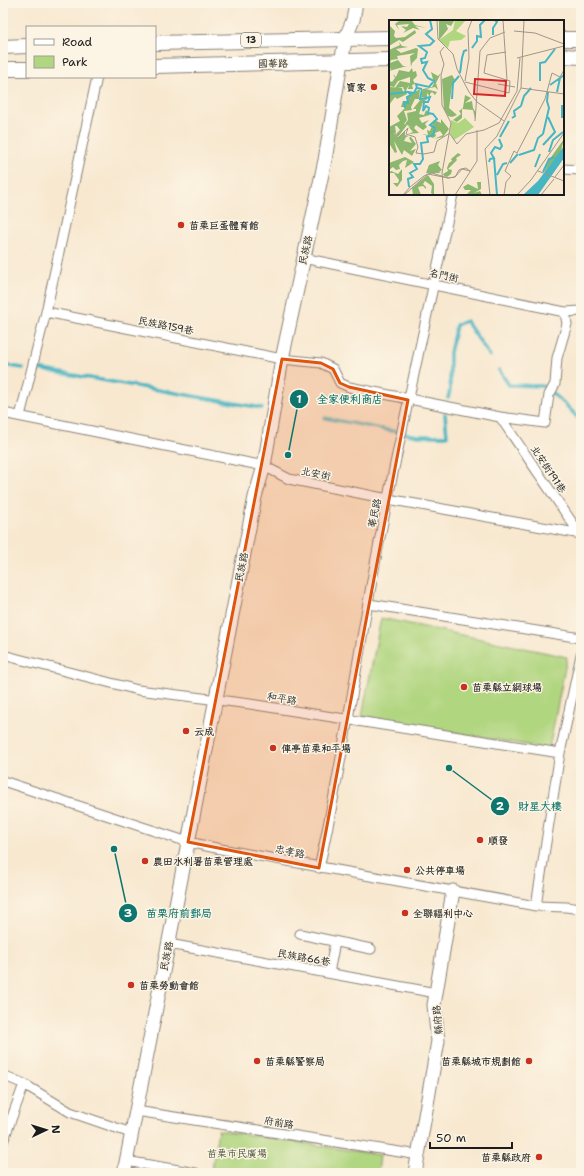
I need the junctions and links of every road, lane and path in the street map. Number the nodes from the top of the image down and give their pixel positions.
1 (356, 3) edge
2 (346, 38) junction
3 (389, 38) edge
4 (564, 39) edge
5 (581, 39) edge
6 (156, 43) edge
7 (26, 46) edge
8 (3, 47) edge
9 (564, 56) edge
10 (581, 56) edge
11 (389, 60) edge
12 (341, 62) junction
13 (156, 66) edge
14 (3, 69) edge
15 (26, 69) edge
16 (97, 78) edge
17 (564, 169) edge
18 (581, 170) edge
19 (453, 195) edge
20 (303, 258) junction
21 (434, 284) junction
22 (581, 311) edge
23 (46, 312) junction
24 (565, 312) junction
25 (282, 359) junction
26 (408, 400) junction
27 (3, 413) edge
28 (20, 416) junction
29 (500, 418) junction
30 (264, 466) junction
31 (388, 499) junction
32 (581, 534) edge
33 (369, 604) junction
34 (581, 638) edge
35 (581, 655) edge
36 (3, 656) edge
37 (215, 699) junction
38 (348, 720) junction
39 (560, 753) junction
40 (3, 781) edge
41 (188, 842) junction
42 (319, 868) junction
43 (453, 891) junction
44 (536, 906) junction
45 (581, 909) edge
46 (300, 934) dead end
47 (335, 942) junction
48 (169, 944) junction
49 (371, 949) dead end
50 (329, 973) junction
51 (436, 993) junction
52 (3, 1075) edge
53 (24, 1084) junction
54 (136, 1111) junction
55 (131, 1133) junction
56 (3, 1142) edge
57 (419, 1155) junction
58 (125, 1167) edge
59 (196, 1173) edge
60 (415, 1173) edge

1 - 2 street, 民族路
2 - 3 main road, 13
2 - 6 main road, 13
2 - 12 street, 民族路
4 - 5 main road
7 - 8 main road
9 - 10 main road
11 - 12 main road, 國華路
12 - 13 main road, 國華路
12 - 20 street, 民族路
14 - 15 main road
16 - 23 street
17 - 18 street
19 - 21 street, 華民路
20 - 21 street, 名門街
20 - 25 street, 民族路
21 - 24 street, 名門街
21 - 26 street, 華民路
22 - 24 street, 名門街
23 - 25 street, 民族路159巷
23 - 28 street
24 - 29 street
25 - 26 street, 民族路159巷
25 - 30 street, 民族路
26 - 29 street
26 - 31 street, 華民路
27 - 28 street, 北安街
28 - 30 street, 北安街
29 - 32 street, 北安街191巷
30 - 31 street, 北安街
30 - 37 street, 民族路
31 - 32 street, 北安街
31 - 33 street, 華民路
33 - 34 street
33 - 38 street, 華民路
35 - 39 street
36 - 37 street, 和平路
37 - 38 street, 和平路
37 - 41 street, 民族路
38 - 39 street, 和平路
38 - 42 street, 華民路
39 - 44 street
40 - 41 street, 忠孝路
41 - 42 street, 忠孝路
41 - 48 street, 民族路
42 - 43 street, 忠孝路
43 - 44 street, 忠孝路
43 - 51 street, 縣府路
44 - 45 street, 忠孝路
46 - 47 street
47 - 49 street
47 - 50 street
48 - 50 street, 民族路66巷
48 - 54 street, 民族路
50 - 51 street, 民族路66巷
51 - 57 street, 縣府路
52 - 53 street
53 - 55 street
53 - 56 street
54 - 55 street, 民族路
54 - 57 street, 府前路
55 - 58 street, 民族路
57 - 60 street, 縣府路
58 - 59 street

